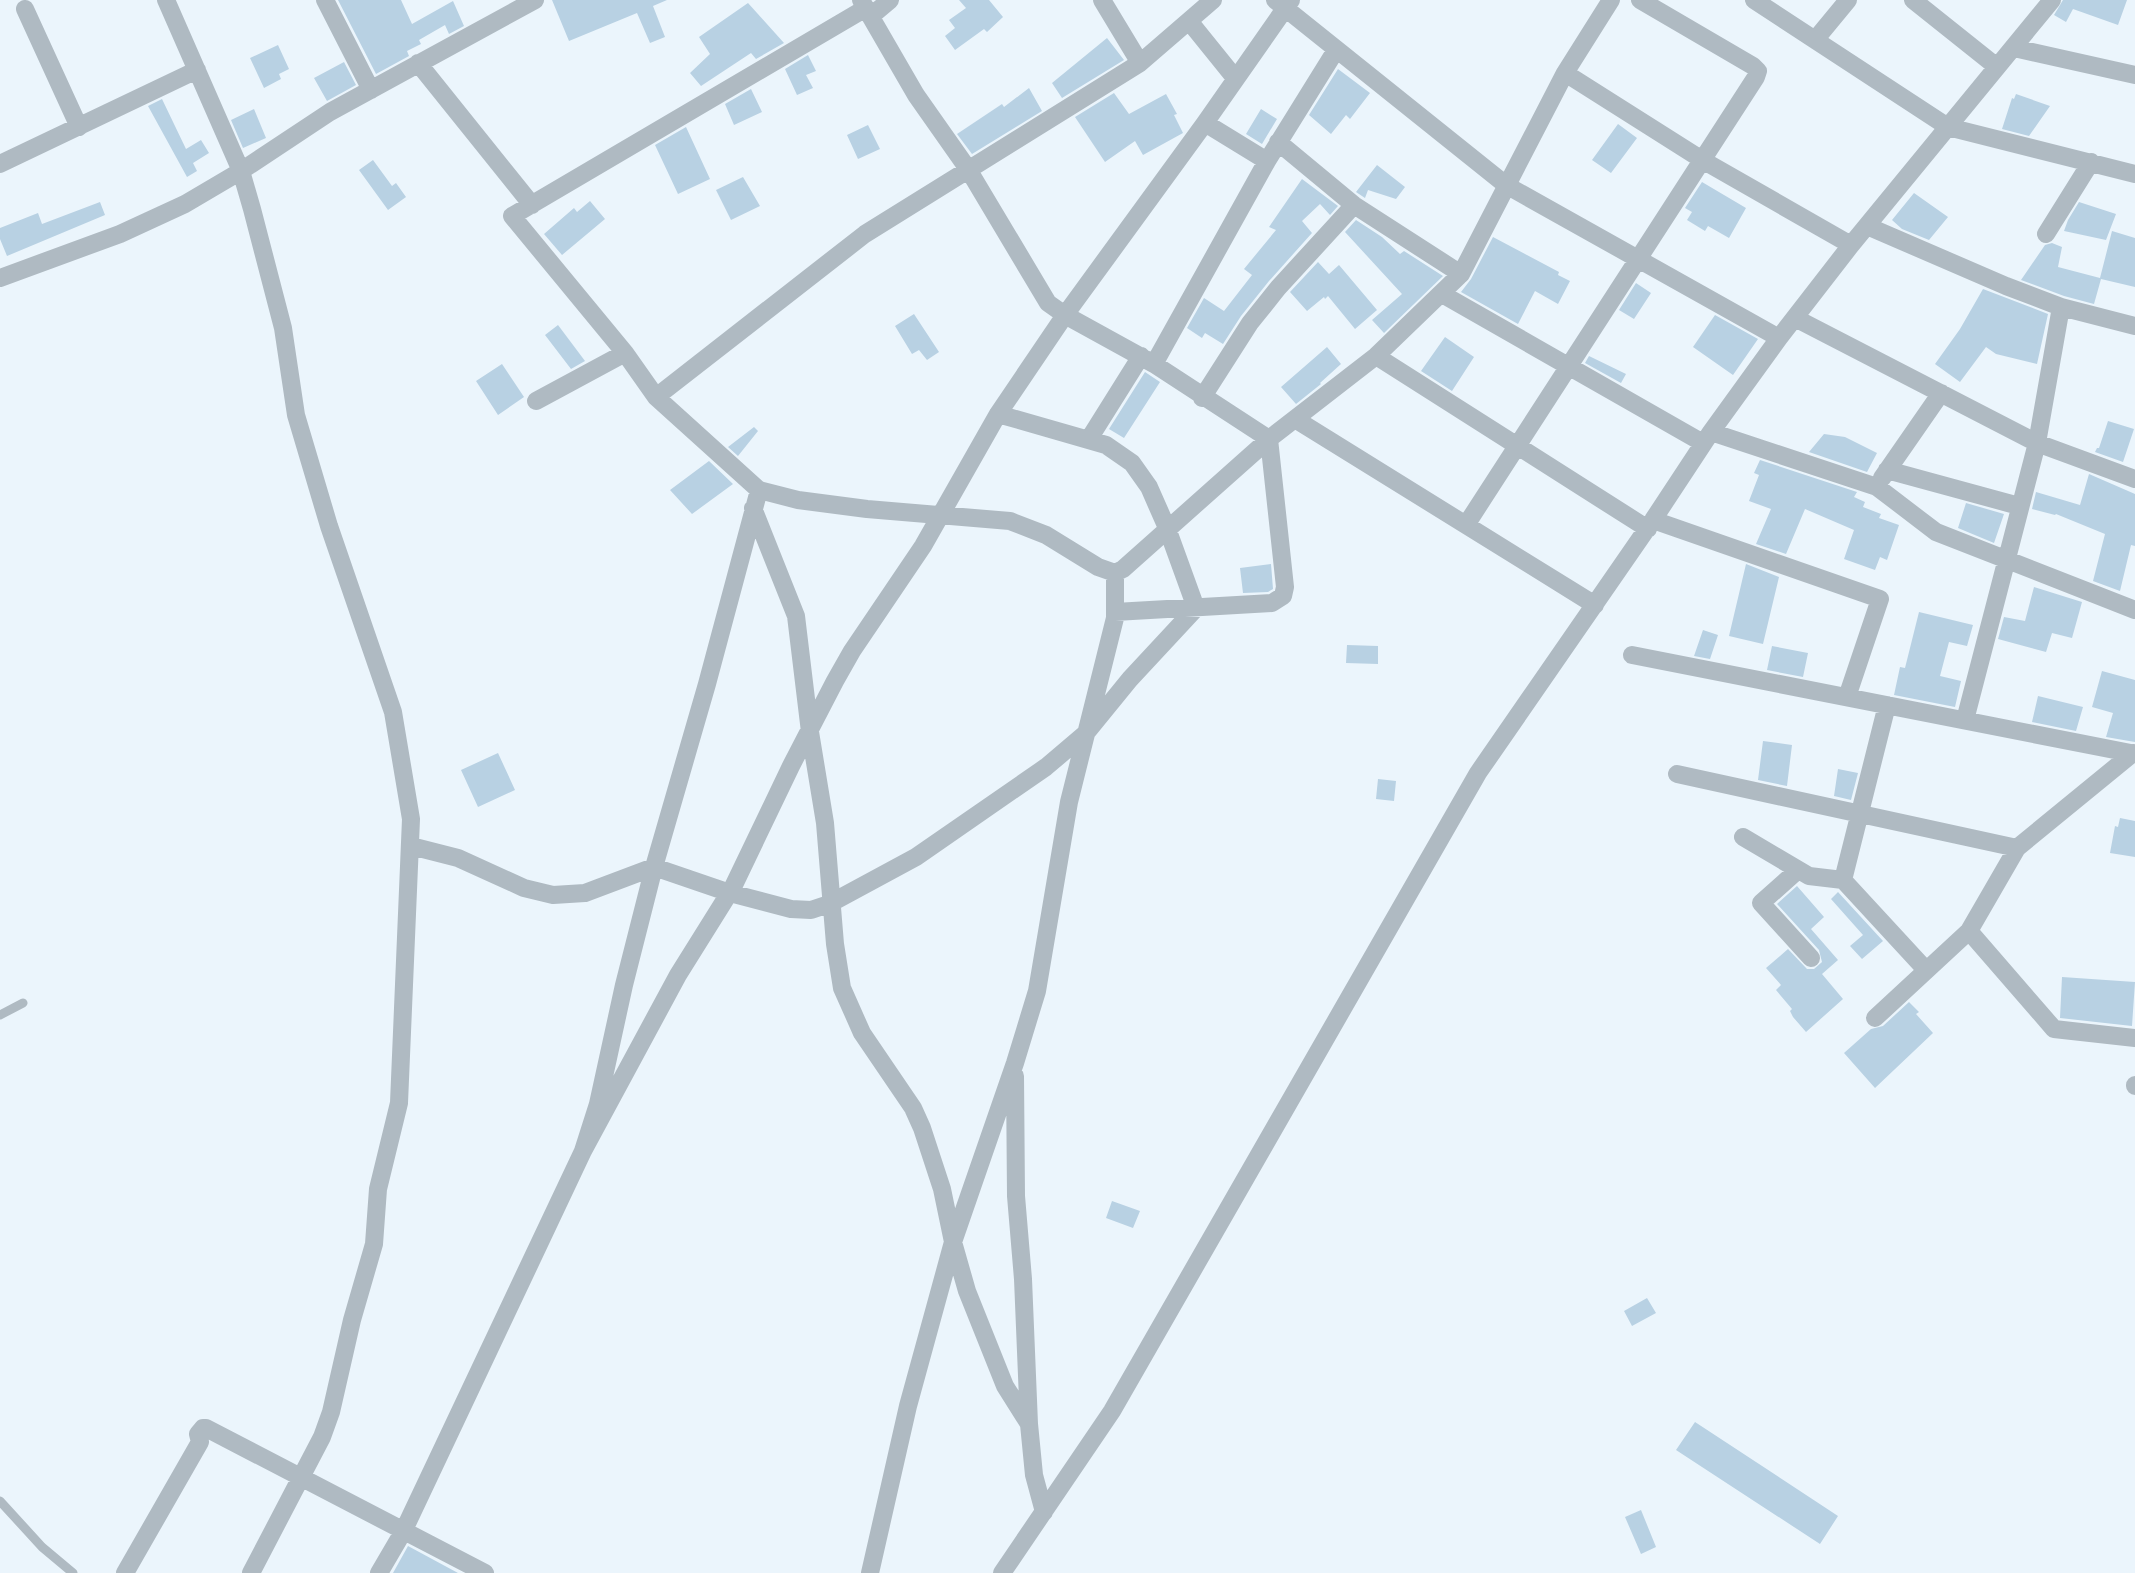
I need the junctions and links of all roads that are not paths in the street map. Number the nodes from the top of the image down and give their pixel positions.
1 (166, 0) edge
2 (325, 0) edge
3 (535, 0) edge
4 (890, 0) edge
5 (1102, 0) edge
6 (1213, 0) edge
7 (1611, 0) edge
8 (1640, 0) edge
9 (1754, 0) edge
10 (1848, 0) edge
11 (1913, 0) edge
12 (2052, 0) edge
13 (1283, 3) edge
14 (866, 8) edge
15 (25, 9) dead end
16 (1189, 21) junction
17 (1815, 40) junction
18 (2014, 48) junction
19 (1336, 50) junction
20 (418, 63) junction
21 (1140, 63) junction
22 (1997, 67) junction
23 (197, 70) junction
24 (1565, 73) junction
25 (2135, 75) edge
26 (1235, 78) junction
27 (371, 90) junction
28 (1205, 123) junction
29 (79, 127) junction
30 (1948, 127) junction
31 (1278, 142) junction
32 (1267, 161) junction
33 (1704, 161) junction
34 (2091, 162) junction
35 (0, 164) edge
36 (968, 169) junction
37 (241, 171) junction
38 (2135, 174) edge
39 (1506, 185) junction
40 (532, 205) junction
41 (1354, 205) junction
42 (1867, 226) junction
43 (2046, 234) dead end
44 (1851, 245) junction
45 (1640, 259) junction
46 (1461, 274) junction
47 (0, 278) edge
48 (1442, 294) junction
49 (2061, 307) junction
50 (1065, 315) junction
51 (1795, 318) junction
52 (2135, 326) edge
53 (1779, 338) junction
54 (625, 353) junction
55 (1376, 356) junction
56 (1147, 360) junction
57 (1570, 367) junction
58 (1941, 393) junction
59 (656, 397) junction
60 (1202, 398) junction
61 (536, 401) dead end
62 (998, 414) junction
63 (1295, 419) junction
64 (1707, 438) junction
65 (1088, 439) junction
66 (1269, 439) junction
67 (2037, 443) junction
68 (1518, 446) junction
69 (1887, 470) junction
70 (2135, 479) edge
71 (1877, 486) junction
72 (759, 489) junction
73 (2019, 506) junction
74 (753, 508) junction
75 (939, 517) junction
76 (1651, 524) junction
77 (1466, 525) junction
78 (1167, 528) junction
79 (2006, 559) junction
80 (1115, 573) junction
81 (1595, 605) junction
82 (1196, 608) junction
83 (2135, 610) edge
84 (1115, 612) junction
85 (1632, 655) dead end
86 (1847, 697) junction
87 (1887, 705) junction
88 (1965, 720) junction
89 (810, 732) junction
90 (1086, 733) junction
91 (2134, 754) edge
92 (1677, 774) dead end
93 (1860, 813) junction
94 (1743, 837) dead end
95 (411, 846) junction
96 (2017, 848) junction
97 (654, 867) junction
98 (1798, 870) junction
99 (1843, 880) junction
100 (730, 893) junction
101 (832, 903) junction
102 (1969, 931) junction
103 (1811, 958) dead end
104 (1926, 971) junction
105 (23, 1003) dead end
106 (0, 1015) edge
107 (1875, 1018) dead end
108 (2135, 1038) edge
109 (1015, 1063) junction
110 (583, 1151) junction
111 (953, 1242) junction
112 (1029, 1424) junction
113 (302, 1478) junction
114 (0, 1501) edge
115 (1044, 1512) junction
116 (403, 1532) junction
117 (74, 1573) edge
118 (125, 1573) edge
119 (251, 1573) edge
120 (379, 1573) edge
121 (485, 1573) edge
122 (870, 1573) edge
123 (1002, 1573) edge

1 - 23 street
2 - 27 street
3 - 20 street
4 - 14 street
5 - 21 street
6 - 16 street
7 - 24 street
8 - 33 street
9 - 17 street
10 - 17 street
11 - 22 street
12 - 18 street
13 - 19 street
13 - 26 street
14 - 36 street
14 - 40 street
15 - 29 street
16 - 21 street
16 - 26 street
17 - 30 street
18 - 22 street
18 - 25 street
19 - 31 street
19 - 39 street
20 - 27 street
20 - 40 street
21 - 36 street
22 - 30 street
23 - 29 street
23 - 37 street
24 - 33 street
24 - 39 street
26 - 28 street
27 - 37 street
28 - 32 street
28 - 50 street
29 - 35 street
30 - 34 street
30 - 42 street
31 - 32 street
31 - 41 street
32 - 56 street
33 - 44 street
33 - 45 street
34 - 38 street
34 - 43 street
36 - 50 street
36 - 59 street
37 - 47 street
37 - 95 street
39 - 45 street
39 - 46 street
40 - 54 street
41 - 46 street
41 - 60 street
42 - 44 street
42 - 49 street
44 - 51 street
45 - 53 street
45 - 57 street
46 - 48 street
48 - 55 street
48 - 57 street
49 - 52 street
49 - 67 street
50 - 56 street
50 - 62 street
51 - 53 street
51 - 58 street
53 - 64 street
54 - 59 street
54 - 61 street
55 - 63 street
55 - 68 street
56 - 60 street
56 - 65 street
57 - 64 street
57 - 68 street
58 - 67 street
58 - 69 street
59 - 72 street
60 - 66 street
62 - 65 street
62 - 75 street
63 - 66 street
63 - 77 street
64 - 71 street
64 - 76 street
65 - 78 street
66 - 78 street
66 - 82 street
67 - 70 street
67 - 73 street
68 - 76 street
68 - 77 street
69 - 71 street
69 - 73 street
71 - 79 street
72 - 74 street
72 - 75 street
73 - 79 street
74 - 89 street
74 - 97 street
75 - 80 street
75 - 89 street
76 - 81 street
76 - 86 street
77 - 81 street
78 - 80 street
78 - 82 street
79 - 83 street
79 - 88 street
80 - 84 street
81 - 115 street
82 - 84 street
82 - 90 street
84 - 90 street
85 - 86 street
86 - 87 street
87 - 88 street
87 - 93 street
88 - 91 street
89 - 100 street
89 - 101 street
90 - 101 street
90 - 109 street
91 - 96 street
92 - 93 street
93 - 96 street
93 - 99 street
94 - 98 street
95 - 97 street
95 - 113 street
96 - 102 street
97 - 100 street
97 - 110 street
98 - 99 street
98 - 103 street
99 - 104 street
100 - 101 street
100 - 110 street
101 - 111 street
102 - 104 street
102 - 108 street
104 - 107 street
105 - 106 lane
109 - 111 street
109 - 112 street
110 - 116 street
111 - 112 street
111 - 122 street
112 - 115 street
113 - 116 street
113 - 118 street
113 - 119 street
114 - 117 lane
115 - 123 street
116 - 120 street
116 - 121 street

